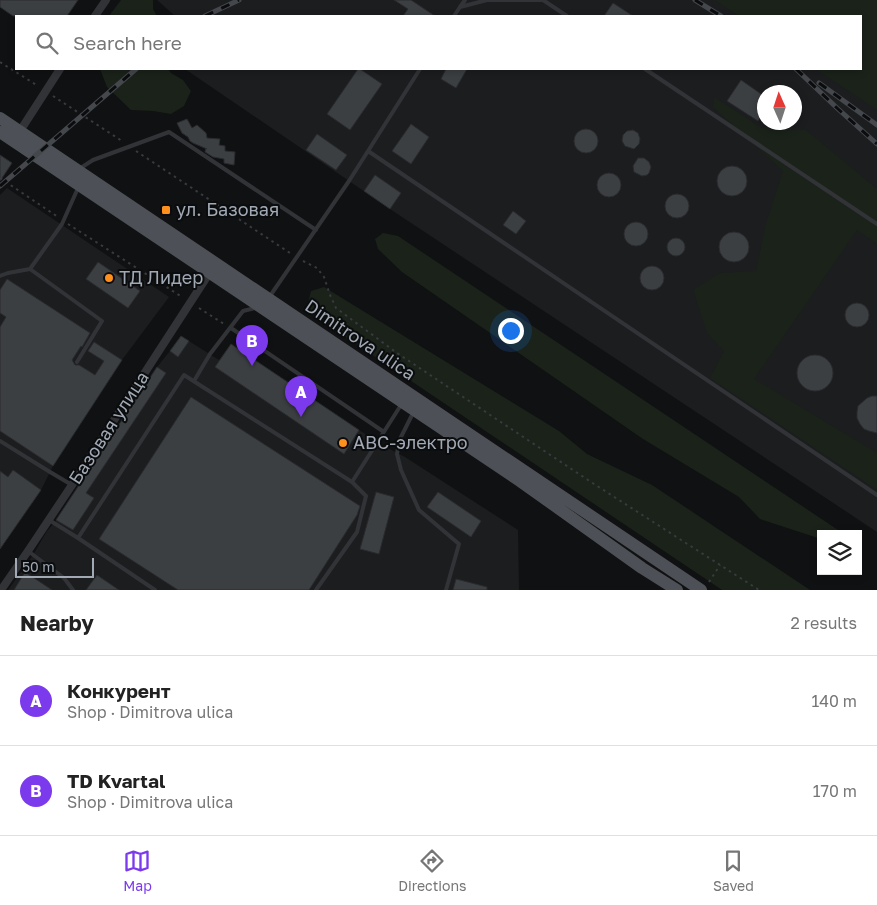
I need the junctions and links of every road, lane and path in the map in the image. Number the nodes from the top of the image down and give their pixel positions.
1 (106, 0) edge
2 (464, 0) edge
3 (460, 7) junction
4 (96, 15) edge
5 (455, 15) edge
6 (566, 15) edge
7 (0, 62) edge
8 (59, 70) edge
9 (419, 70) edge
10 (646, 70) edge
11 (46, 91) junction
12 (0, 118) edge
13 (20, 131) junction
14 (0, 132) edge
15 (129, 146) junction
16 (368, 151) junction
17 (77, 171) junction
18 (0, 178) edge
19 (79, 186) junction
20 (63, 220) junction
21 (877, 224) edge
22 (316, 230) junction
23 (297, 258) junction
24 (213, 268) junction
25 (30, 269) junction
26 (0, 276) edge
27 (265, 302) junction
28 (191, 303) junction
29 (231, 328) junction
30 (77, 362) dead end
31 (194, 381) junction
32 (402, 403) junction
33 (414, 411) junction
34 (384, 432) junction
35 (0, 441) edge
36 (352, 482) junction
37 (72, 485) junction
38 (877, 495) edge
39 (49, 520) junction
40 (78, 538) junction
41 (28, 551) junction
42 (720, 565) junction
43 (704, 587) edge
44 (1, 590) edge
45 (73, 590) edge
46 (155, 590) edge
47 (316, 590) edge
48 (446, 590) edge
49 (677, 590) edge
50 (759, 590) edge

1 - 4 street
2 - 3 lane
3 - 5 lane
3 - 6 lane
7 - 11 path
8 - 11 street
9 - 16 lane
10 - 21 lane
11 - 13 street
11 - 15 path
12 - 13 main road, Dimitrova ulica
13 - 17 main road, Dimitrova ulica
14 - 19 main road, Dimitrova ulica
15 - 17 lane
15 - 22 lane
15 - 23 path
16 - 22 lane
16 - 38 lane
17 - 24 main road, Dimitrova ulica
18 - 20 path
19 - 20 lane
19 - 24 main road, Dimitrova ulica
20 - 25 lane
20 - 28 path
22 - 23 lane
23 - 27 lane
23 - 42 path
24 - 27 main road, Dimitrova ulica
24 - 28 street, Базовая улица
25 - 26 lane
25 - 30 lane
27 - 29 lane
27 - 32 main road, Dimitrova ulica
27 - 43 main road, Dimitrova ulica
28 - 29 path
28 - 37 street, Базовая улица
29 - 31 lane
29 - 34 lane
31 - 36 lane
31 - 40 lane
32 - 33 main road, Dimitrova ulica
32 - 34 lane
33 - 48 lane
33 - 49 main road, Dimitrova ulica
34 - 36 lane
35 - 37 lane
36 - 47 lane
37 - 39 street, Базовая улица
39 - 40 lane
39 - 41 street, Базовая улица
40 - 46 lane
41 - 44 street, Базовая улица
41 - 45 lane
42 - 43 path
42 - 50 path

